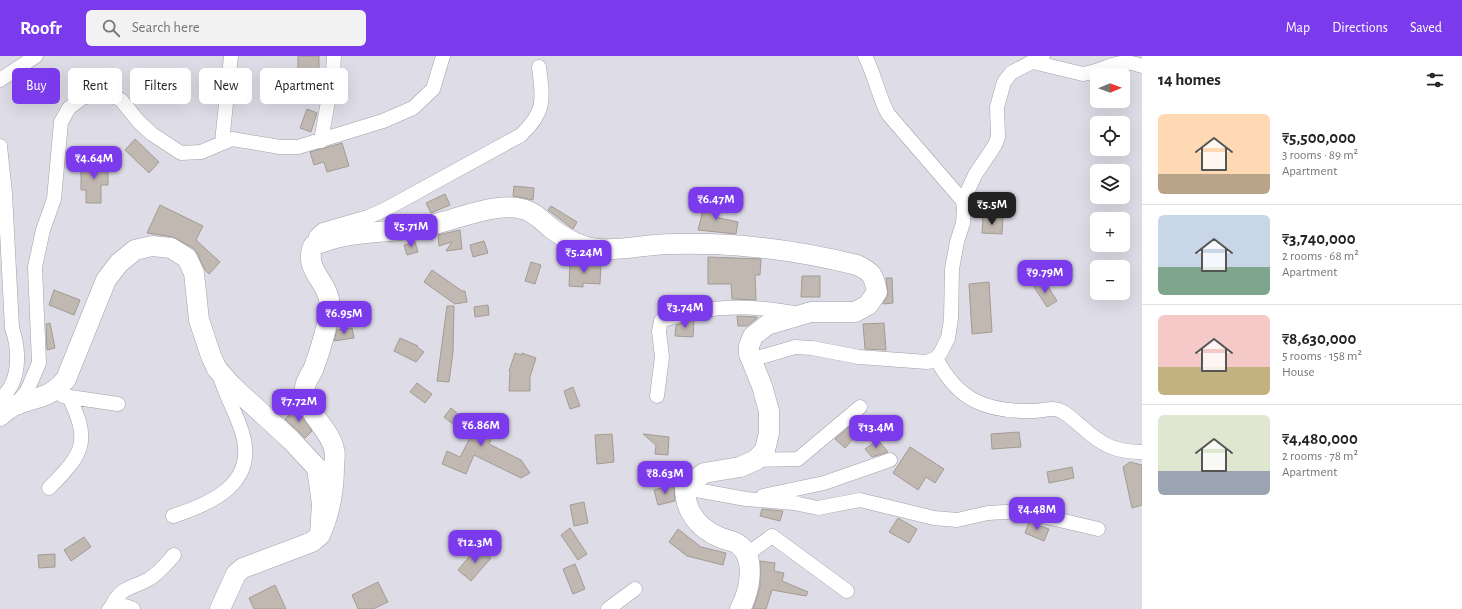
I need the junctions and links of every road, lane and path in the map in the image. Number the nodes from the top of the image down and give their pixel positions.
1 (36, 56) edge
2 (232, 56) edge
3 (334, 56) edge
4 (443, 56) edge
5 (865, 56) edge
6 (1038, 59) edge
7 (1142, 66) edge
8 (539, 67) dead end
9 (0, 80) edge
10 (320, 141) junction
11 (222, 142) junction
12 (0, 146) edge
13 (963, 201) junction
14 (313, 246) junction
15 (801, 315) junction
16 (936, 358) junction
17 (751, 360) junction
18 (217, 369) junction
19 (60, 395) junction
20 (656, 396) dead end
21 (118, 404) dead end
22 (860, 407) dead end
23 (5, 408) edge
24 (1142, 452) edge
25 (756, 460) junction
26 (890, 460) dead end
27 (49, 488) dead end
28 (684, 488) junction
29 (746, 499) junction
30 (173, 516) dead end
31 (1098, 529) dead end
32 (320, 535) junction
33 (174, 555) dead end
34 (746, 555) junction
35 (635, 589) dead end
36 (847, 591) dead end
37 (110, 608) edge
38 (133, 609) edge
39 (220, 609) edge
40 (608, 609) edge
41 (740, 609) edge

1 - 9 street
2 - 11 street
3 - 10 street
4 - 10 street
5 - 13 street
6 - 7 street
6 - 13 street
8 - 14 street
10 - 11 street
11 - 23 street
12 - 23 street
13 - 16 street
14 - 15 street
14 - 32 street
15 - 17 street
15 - 20 street
16 - 17 street
16 - 24 street
17 - 25 street
18 - 19 street
18 - 30 street
18 - 32 street
19 - 21 street
19 - 23 street
19 - 27 street
22 - 25 street
25 - 28 street
26 - 29 street
28 - 29 street
28 - 34 street
29 - 31 street
32 - 39 street
33 - 37 street
34 - 36 street
34 - 41 street
35 - 40 street
37 - 38 street

